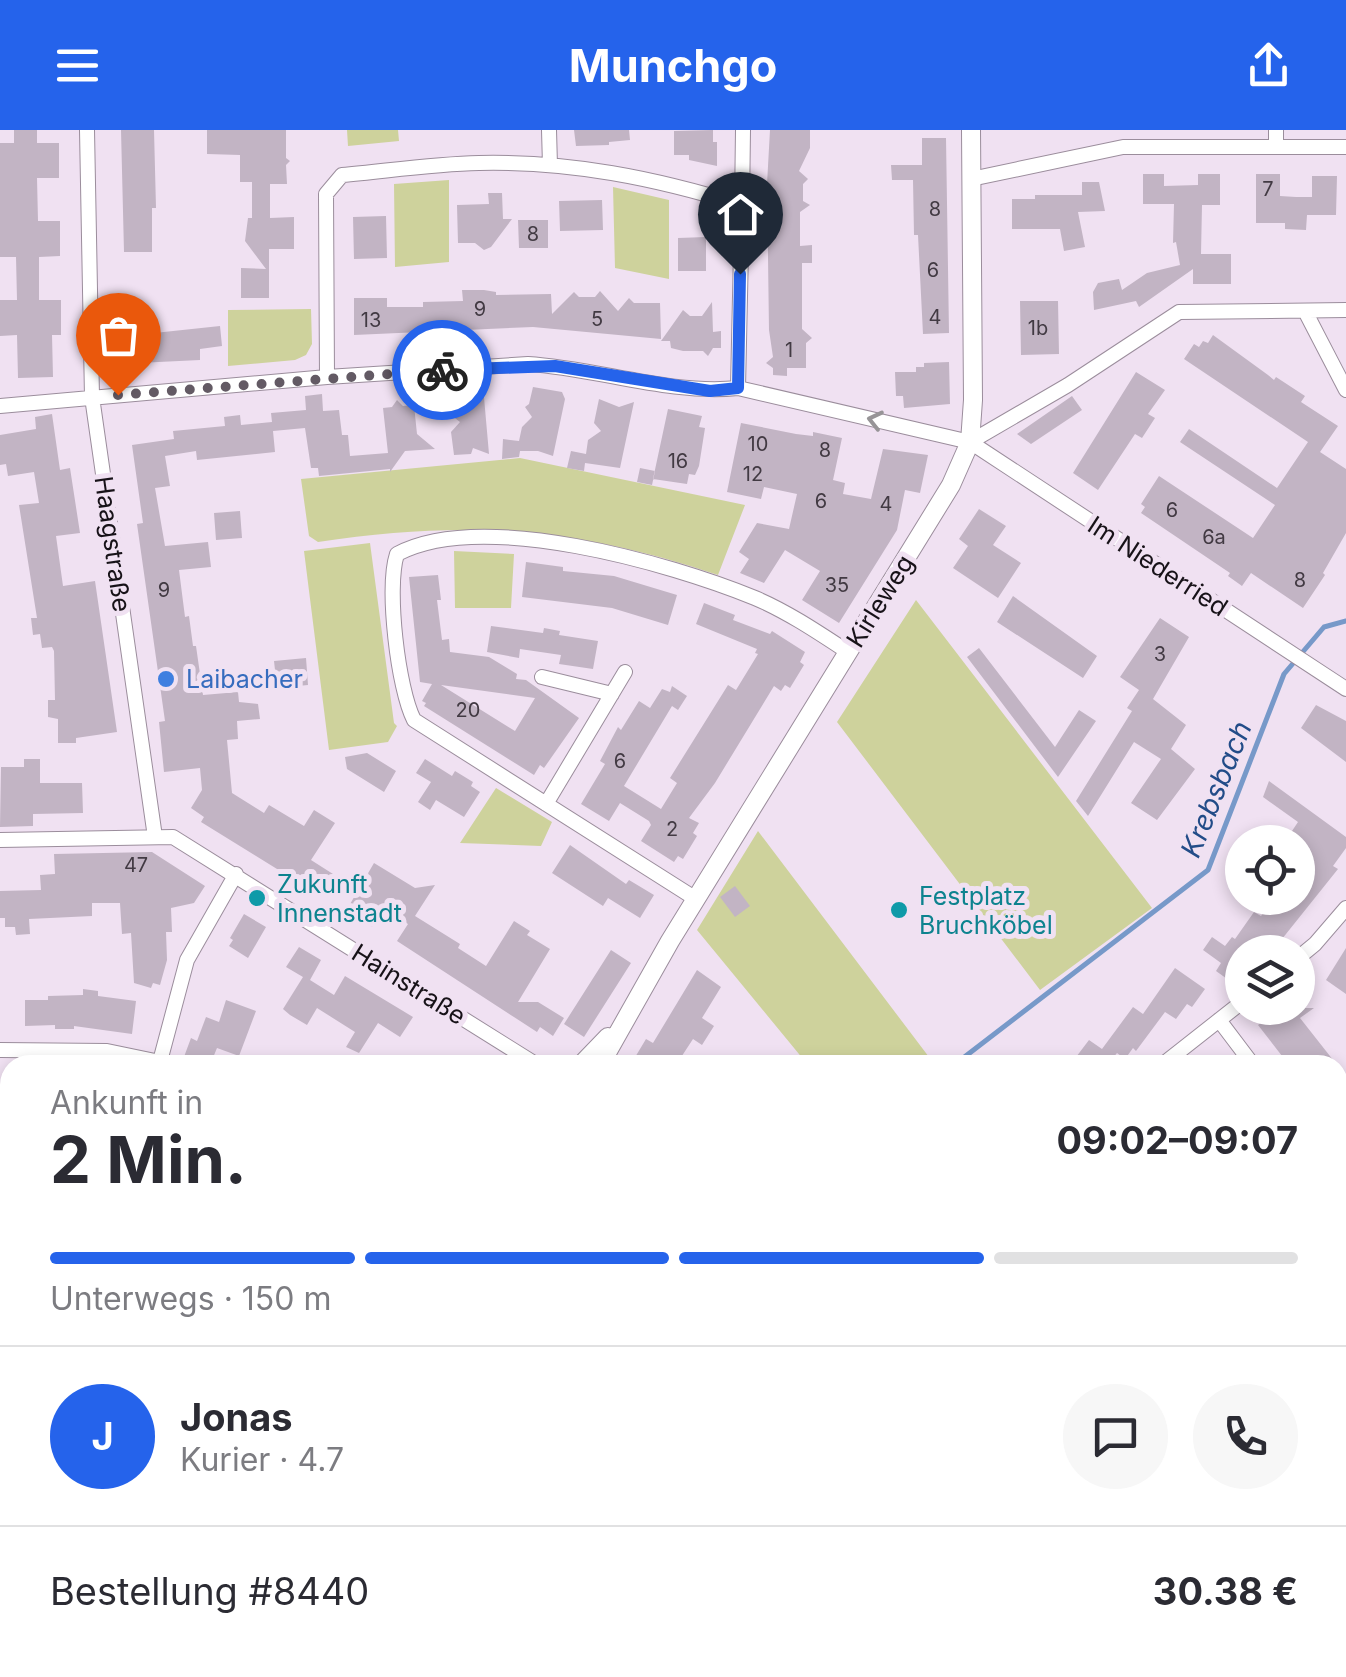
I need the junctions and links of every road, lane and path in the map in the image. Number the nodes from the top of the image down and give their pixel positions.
1 (87, 130) edge
2 (548, 130) edge
3 (743, 130) edge
4 (971, 130) edge
5 (1276, 138) edge
6 (1346, 147) edge
7 (550, 164) junction
8 (972, 178) junction
9 (742, 205) junction
10 (1346, 310) edge
11 (1305, 311) junction
12 (327, 377) junction
13 (738, 388) junction
14 (1346, 390) edge
15 (92, 397) junction
16 (0, 406) edge
17 (970, 442) junction
18 (848, 652) junction
19 (625, 672) dead end
20 (542, 677) dead end
21 (1346, 689) edge
22 (612, 694) junction
23 (546, 804) junction
24 (155, 837) junction
25 (0, 840) edge
26 (236, 874) junction
27 (696, 899) junction
28 (1346, 908) edge
29 (1315, 944) edge
30 (1225, 1015) edge
31 (1219, 1020) junction
32 (622, 1022) junction
33 (0, 1050) edge
34 (125, 1055) edge
35 (162, 1055) edge
36 (521, 1055) edge
37 (591, 1055) edge
38 (605, 1055) edge
39 (1175, 1055) edge
40 (1245, 1055) edge

1 - 15 street, Haagstraße
2 - 7 street
3 - 9 street
4 - 8 street, Kirleweg
5 - 6 street
5 - 8 street
7 - 9 street
7 - 12 street
8 - 17 street, Kirleweg
9 - 13 street
10 - 11 street
11 - 14 street
11 - 17 street
12 - 13 street
12 - 15 street
17 -> 13 street
15 - 16 street
15 - 24 street, Haagstraße
17 - 18 street, Kirleweg
17 - 21 street, Im Niederried
18 - 23 street
18 - 27 street, Kirleweg
19 - 22 street
20 - 22 street
22 - 23 street
23 - 27 street
24 - 25 street, Hainstraße
24 - 26 street, Hainstraße
26 - 35 street
26 - 36 street, Hainstraße
27 - 32 street, Kirleweg
28 - 29 street
30 - 31 street
31 - 39 street
31 - 40 street
32 - 37 street, Kirleweg
32 - 38 street, Kirleweg
33 - 34 street

